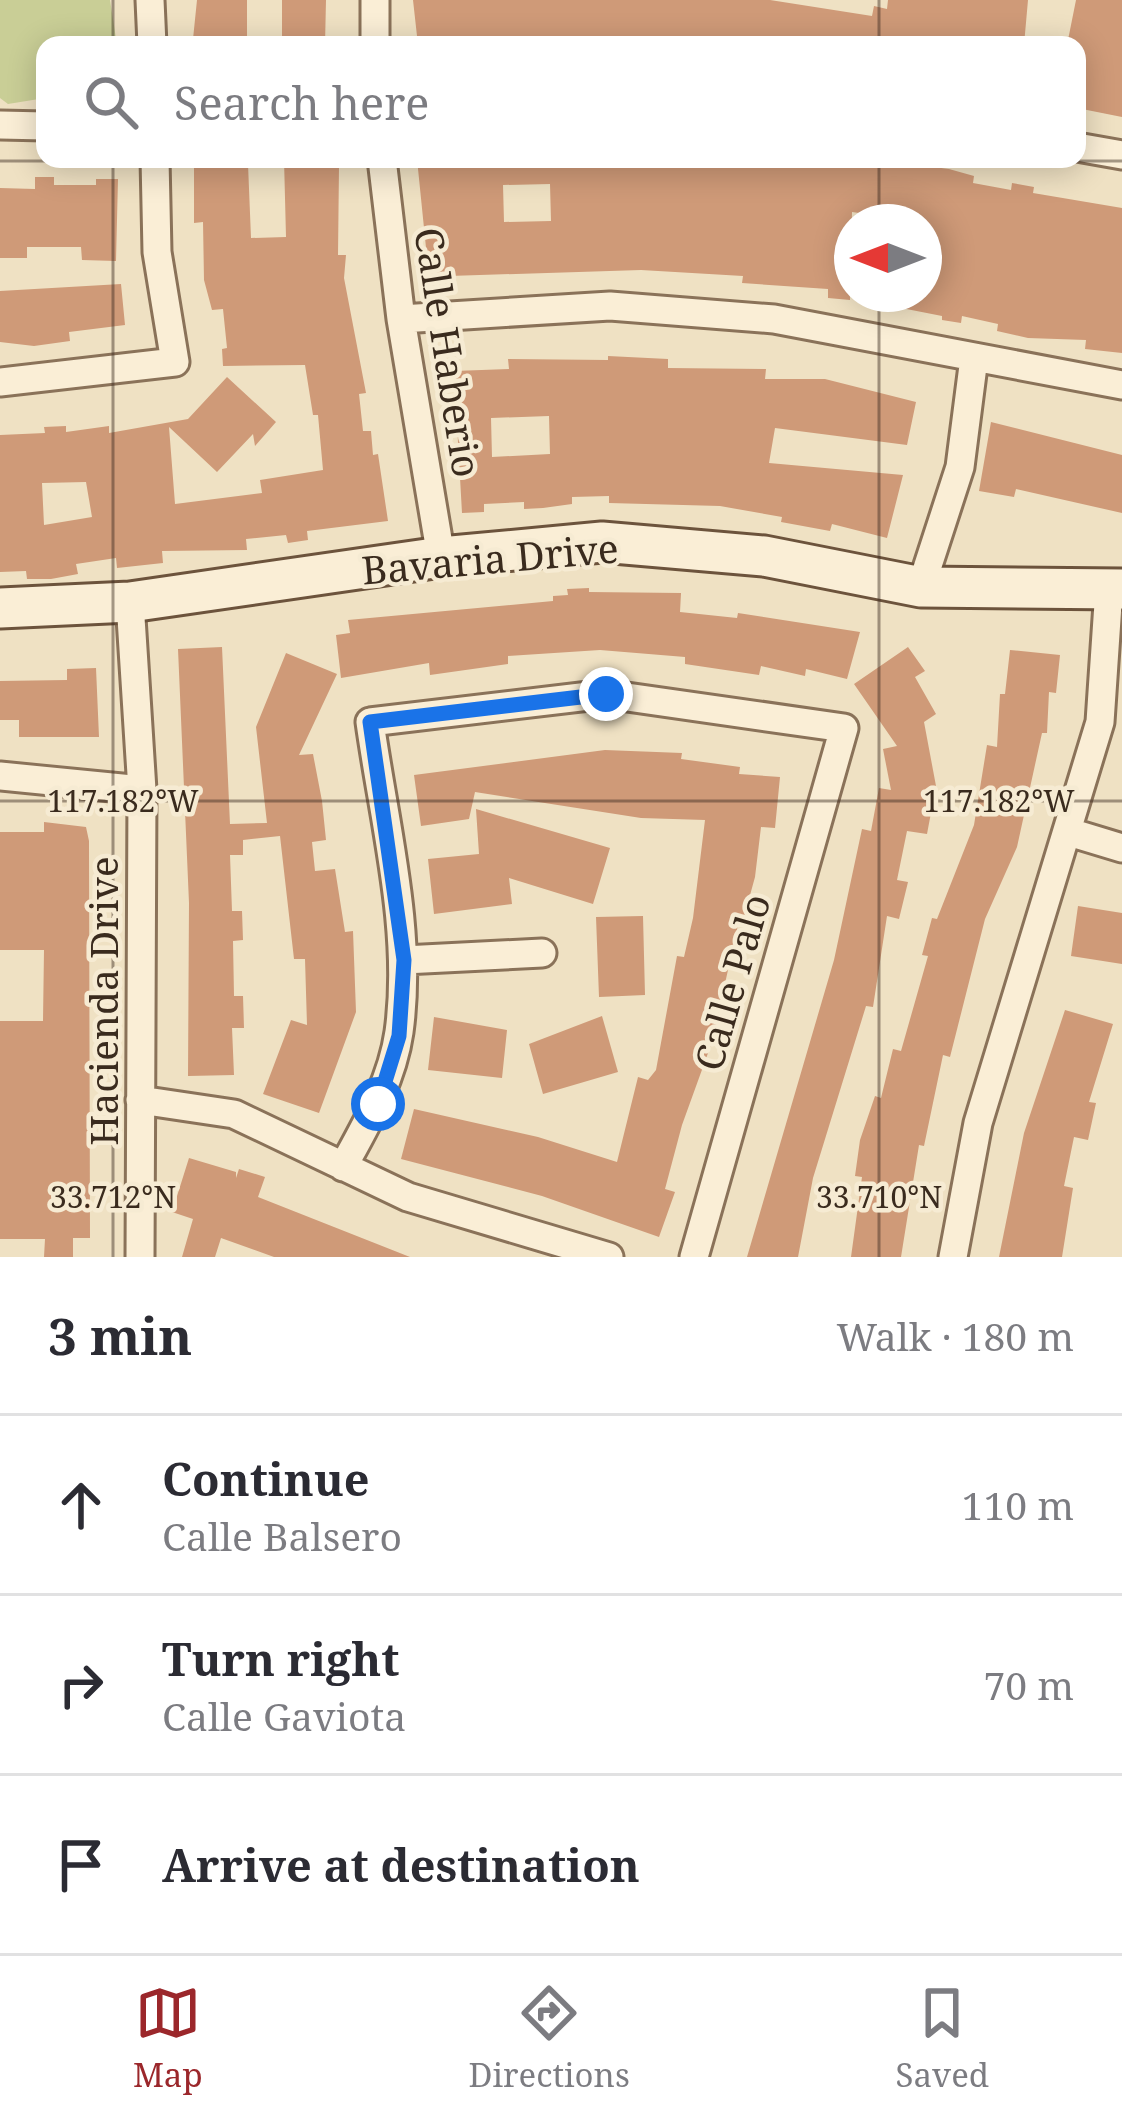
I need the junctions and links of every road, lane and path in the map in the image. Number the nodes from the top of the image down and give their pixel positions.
1 (150, 0) edge
2 (375, 0) edge
3 (152, 36) edge
4 (374, 36) edge
5 (0, 125) edge
6 (36, 126) edge
7 (1086, 149) edge
8 (1122, 155) edge
9 (155, 168) edge
10 (383, 168) edge
11 (401, 319) junction
12 (974, 358) junction
13 (0, 382) edge
14 (1122, 385) edge
15 (442, 557) junction
16 (921, 587) junction
17 (1116, 589) edge
18 (130, 602) junction
19 (0, 608) edge
20 (0, 776) edge
21 (142, 790) junction
22 (1069, 832) junction
23 (1122, 848) edge
24 (542, 953) dead end
25 (404, 960) junction
26 (140, 1100) junction
27 (343, 1167) junction
28 (140, 1257) edge
29 (609, 1257) edge
30 (694, 1257) edge
31 (953, 1257) edge

1 - 3 street
2 - 4 street
5 - 6 street
7 - 8 street
9 - 13 street
10 - 11 street, Calle Haberio
11 - 12 street
11 - 15 street, Calle Haberio
12 - 14 street
12 - 16 street
15 - 16 street, Bavaria Drive
15 - 18 street, Bavaria Drive
16 - 17 street, Bavaria Drive
17 - 22 street
18 - 19 street, Bavaria Drive
18 - 21 street, Hacienda Drive
20 - 21 street
21 - 26 street, Hacienda Drive
22 - 23 street
22 - 31 street
24 - 25 street
25 - 27 street
25 - 30 street, Calle Palo
26 - 27 street
26 - 28 street, Hacienda Drive
27 - 29 street

